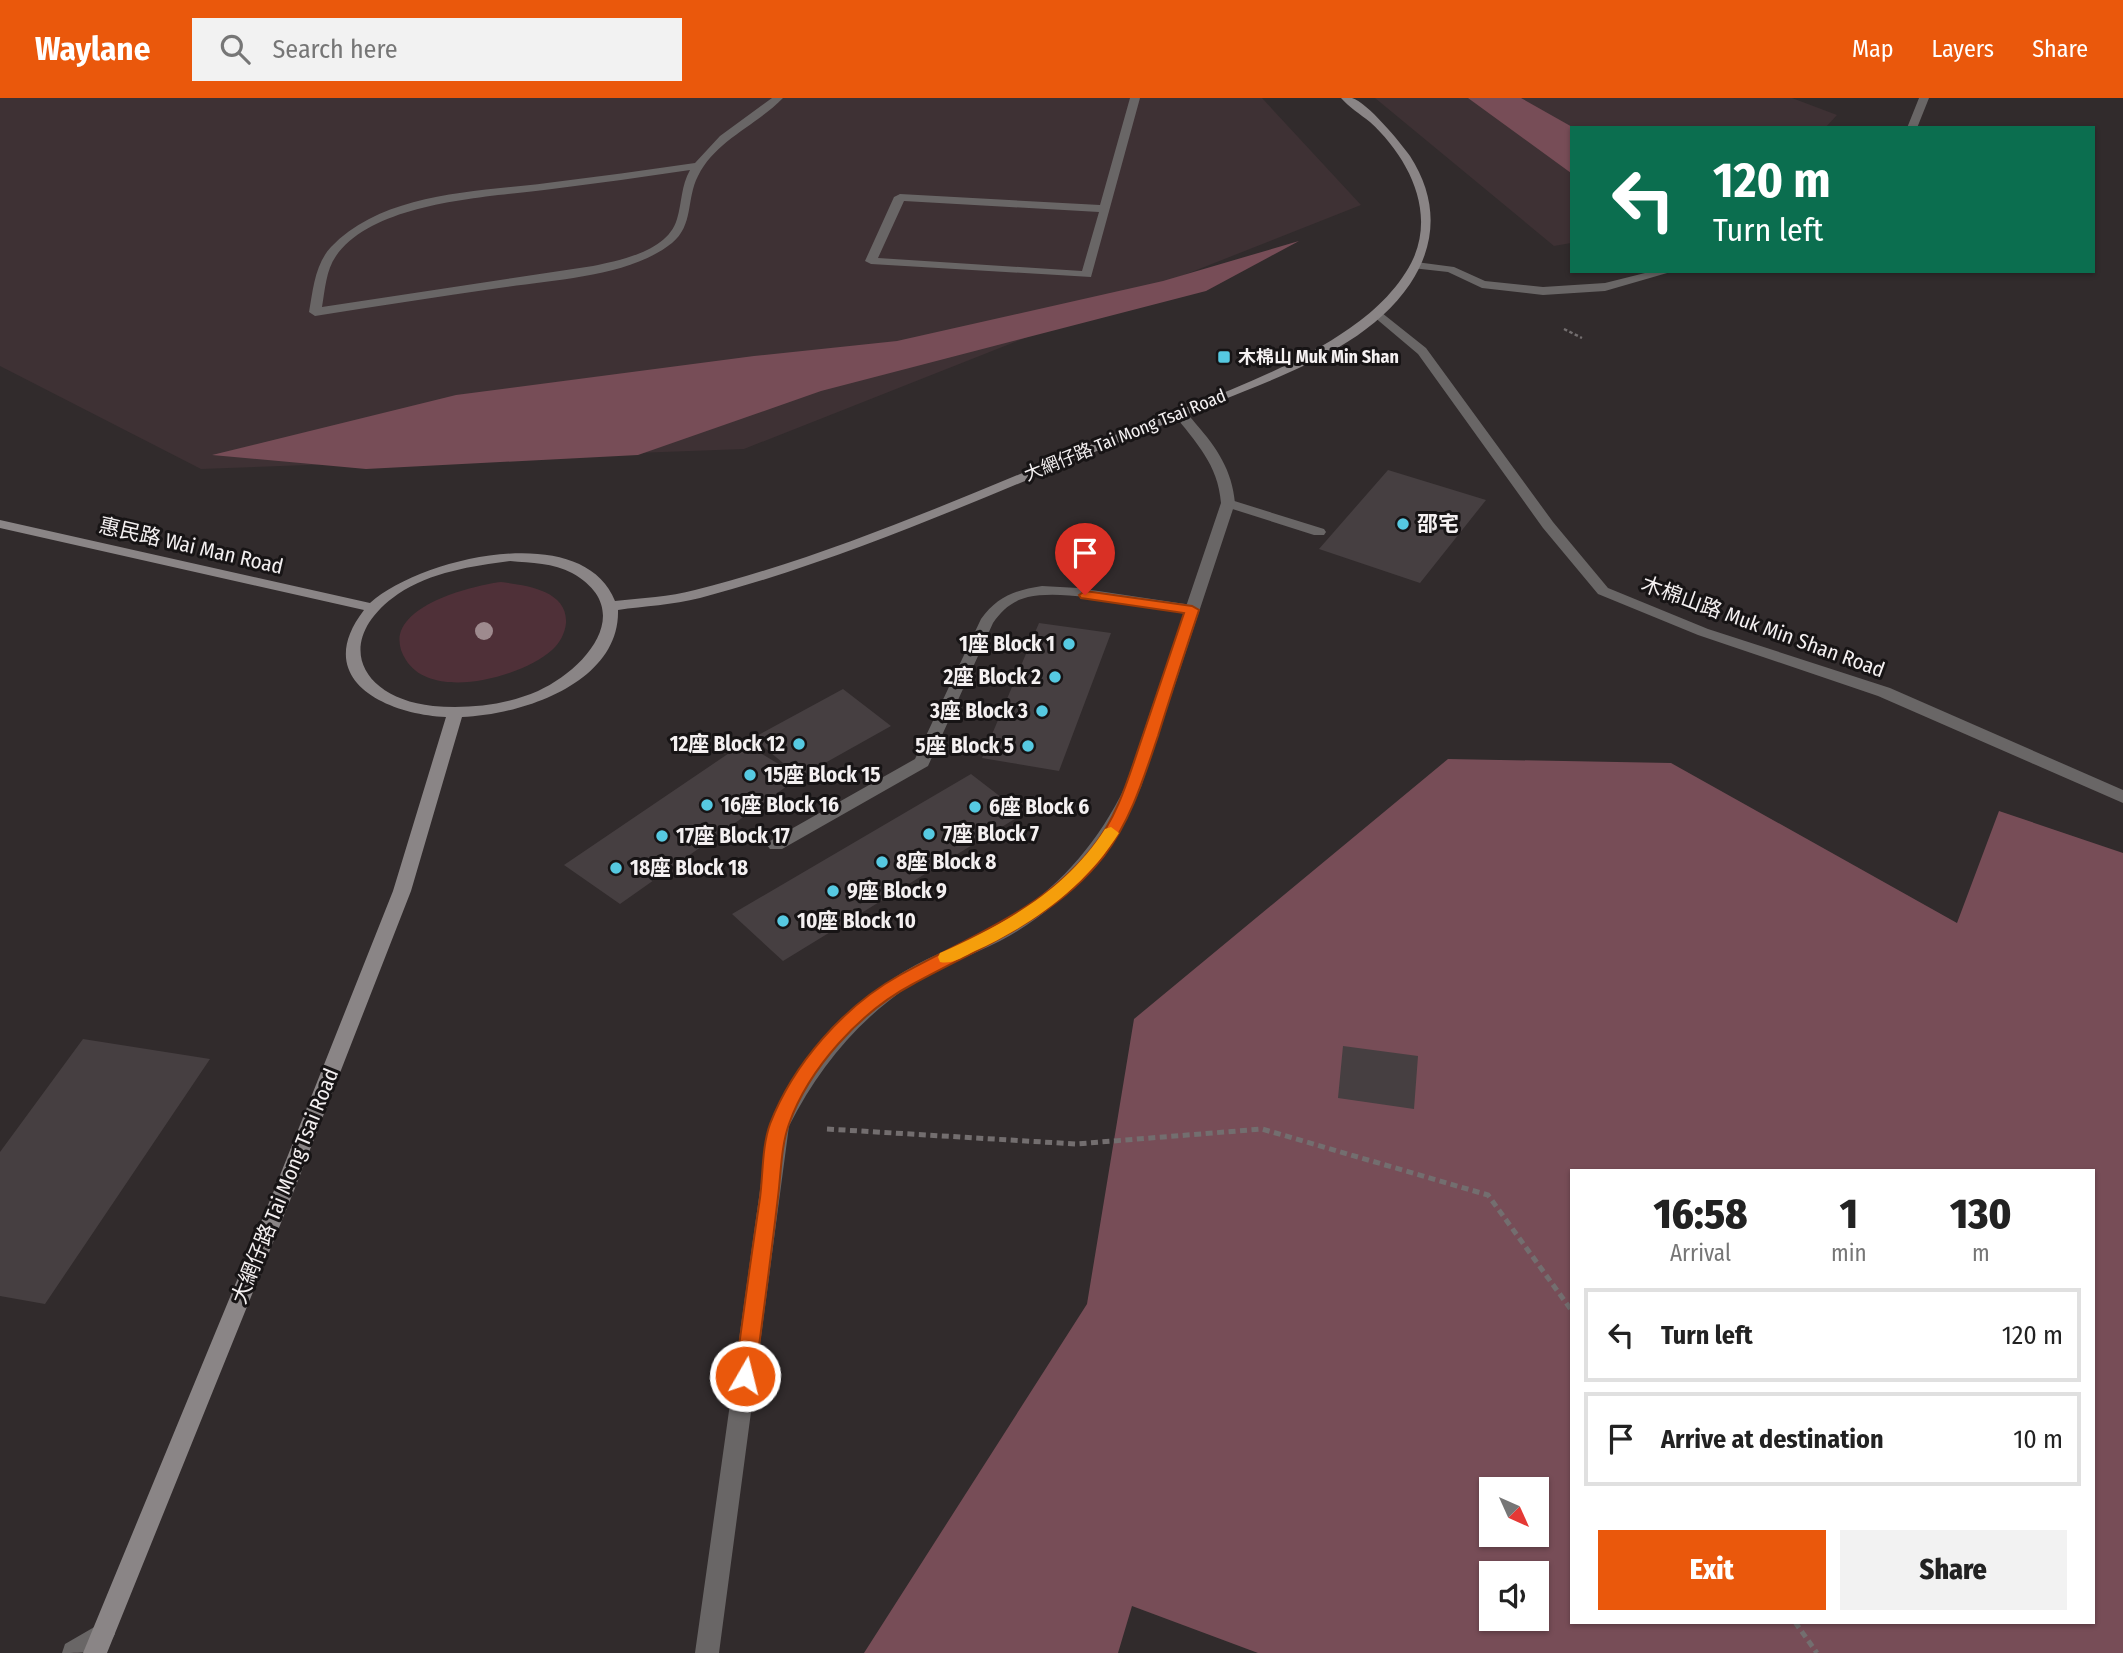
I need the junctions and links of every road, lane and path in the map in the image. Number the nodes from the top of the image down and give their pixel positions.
1 (778, 98) edge
2 (1135, 98) edge
3 (1346, 98) edge
4 (1924, 98) edge
5 (1913, 126) edge
6 (698, 166) junction
7 (1105, 209) junction
8 (1416, 266) junction
9 (1660, 273) edge
10 (1377, 313) junction
11 (1180, 413) junction
12 (1228, 503) junction
13 (0, 524) edge
14 (1320, 532) dead end
15 (611, 606) junction
16 (373, 608) junction
17 (1192, 610) junction
18 (455, 713) junction
19 (2123, 797) edge
20 (776, 845) dead end
21 (779, 1126) junction
22 (1570, 1308) edge
23 (1796, 1624) edge
24 (99, 1643) edge
25 (74, 1653) edge
26 (707, 1653) edge
27 (1817, 1653) edge

1 - 6 street
2 - 7 street
3 - 8 main road, 大網仔路 Tai Mong Tsai Road
4 - 5 street
6 - 6 street
7 - 7 street
8 - 9 street
8 - 10 main road, 大網仔路 Tai Mong Tsai Road
10 - 11 main road, 大網仔路 Tai Mong Tsai Road
10 - 19 street, 木棉山路 Muk Min Shan Road
11 - 12 street
11 - 15 main road, 大網仔路 Tai Mong Tsai Road
12 - 14 street
12 - 17 street
13 - 16 main road, 惠民路 Wai Man Road
15 - 16 main road
15 - 18 main road
16 - 18 main road
17 - 20 street
17 - 21 street
18 - 24 main road, 大網仔路 Tai Mong Tsai Road
21 - 22 path
21 - 26 street
23 - 27 path
24 - 25 street

